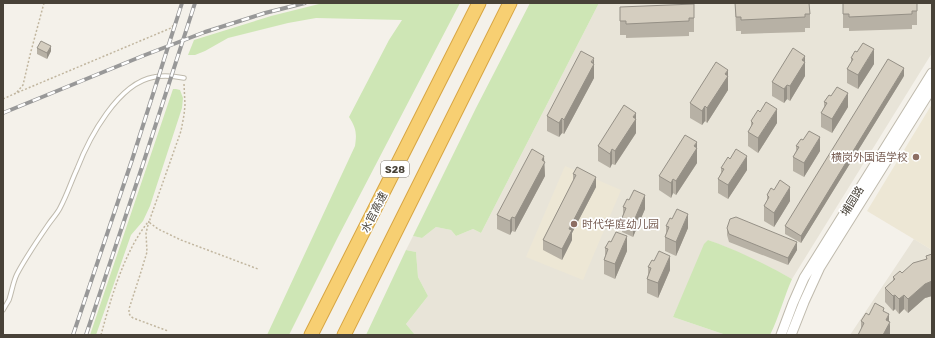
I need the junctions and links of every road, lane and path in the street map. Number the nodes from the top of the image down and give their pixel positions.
1 (44, 3) edge
2 (182, 3) edge
3 (479, 3) edge
4 (510, 3) edge
5 (932, 72) edge
6 (184, 78) joint
7 (932, 88) edge
8 (14, 94) junction
9 (3, 99) edge
10 (150, 219) junction
11 (258, 270) dead end
12 (3, 310) edge
13 (168, 331) dead end
14 (101, 335) edge
15 (312, 335) edge
16 (344, 335) edge
17 (781, 335) edge
18 (791, 335) edge

1 - 8 path
2 - 8 path
3 - 15 highway, 水官高速 / S28
4 - 16 highway, S28
5 - 17 street, 埔园路
6 - 10 path
6 - 12 lane
7 - 18 street, 埔园路
8 - 9 path
10 - 11 path
10 - 13 path
10 - 14 path

